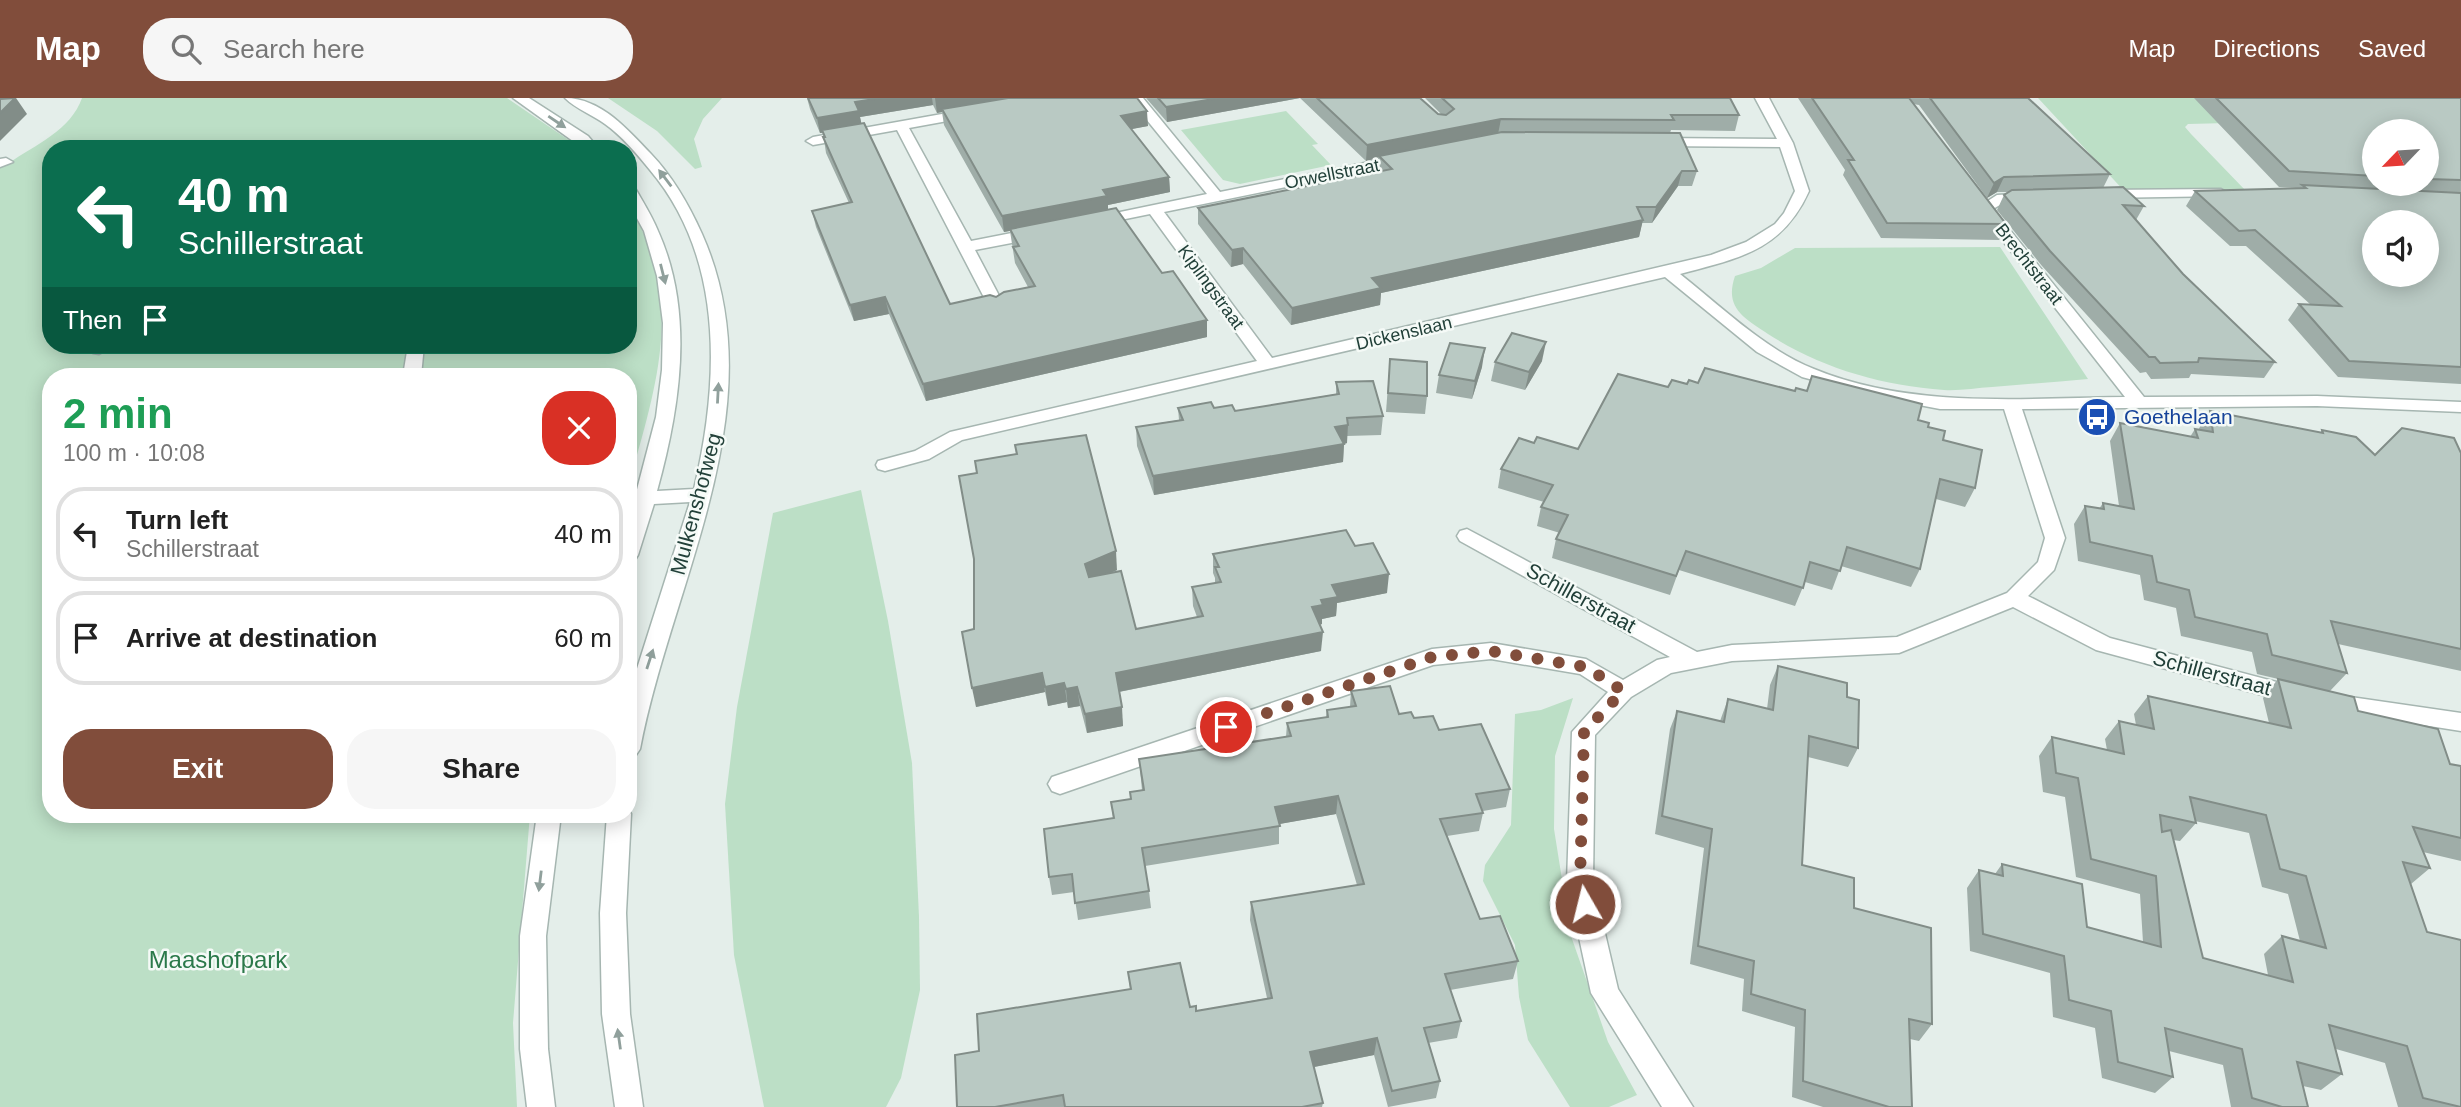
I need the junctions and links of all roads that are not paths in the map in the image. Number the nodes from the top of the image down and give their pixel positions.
1 (520, 98) edge
2 (572, 98) edge
3 (1136, 98) edge
4 (1762, 98) edge
5 (978, 112) edge
6 (901, 125) junction
7 (584, 140) edge
8 (630, 140) edge
9 (813, 141) dead end
10 (1643, 142) edge
11 (1786, 143) junction
12 (637, 147) edge
13 (1413, 158) edge
14 (2241, 192) edge
15 (2092, 195) edge
16 (1217, 197) junction
17 (2041, 197) edge
18 (637, 205) edge
19 (1154, 209) junction
20 (1081, 224) edge
21 (1056, 229) edge
22 (966, 247) junction
23 (1668, 272) junction
24 (997, 307) edge
25 (1268, 365) junction
26 (2137, 400) junction
27 (2011, 402) junction
28 (2461, 407) edge
29 (885, 465) dead end
30 (702, 495) junction
31 (638, 498) edge
32 (1467, 536) dead end
33 (2014, 598) junction
34 (1694, 660) junction
35 (1623, 691) junction
36 (637, 696) edge
37 (2461, 722) edge
38 (1060, 784) dead end
39 (548, 823) edge
40 (618, 823) edge
41 (1671, 1105) edge
42 (541, 1107) edge
43 (629, 1107) edge

1 -> 7 street
8 -> 2 street, Mulkenshofweg
3 - 16 street
4 - 11 street, Dickenslaan
5 - 6 street
6 - 9 street
6 - 22 street
10 - 11 street
11 - 23 street, Dickenslaan
30 -> 12 street, Mulkenshofweg
13 - 16 street, Orwellstraat
14 - 15 street
16 - 19 street, Orwellstraat
17 - 26 street, Brechtstraat
18 -> 31 street
19 - 20 street, Orwellstraat
19 - 25 street, Kiplingstraat
21 - 22 street
22 - 24 street
23 - 25 street, Dickenslaan
23 - 27 street
25 - 29 street, Dickenslaan
26 - 27 street
26 - 28 street
27 - 33 street
30 - 31 street
36 -> 30 street, Mulkenshofweg
32 - 34 street, Schillerstraat
33 - 34 street
33 - 37 street, Schillerstraat
34 - 35 street
35 - 38 street
35 - 41 street
39 -> 42 street
43 -> 40 street

